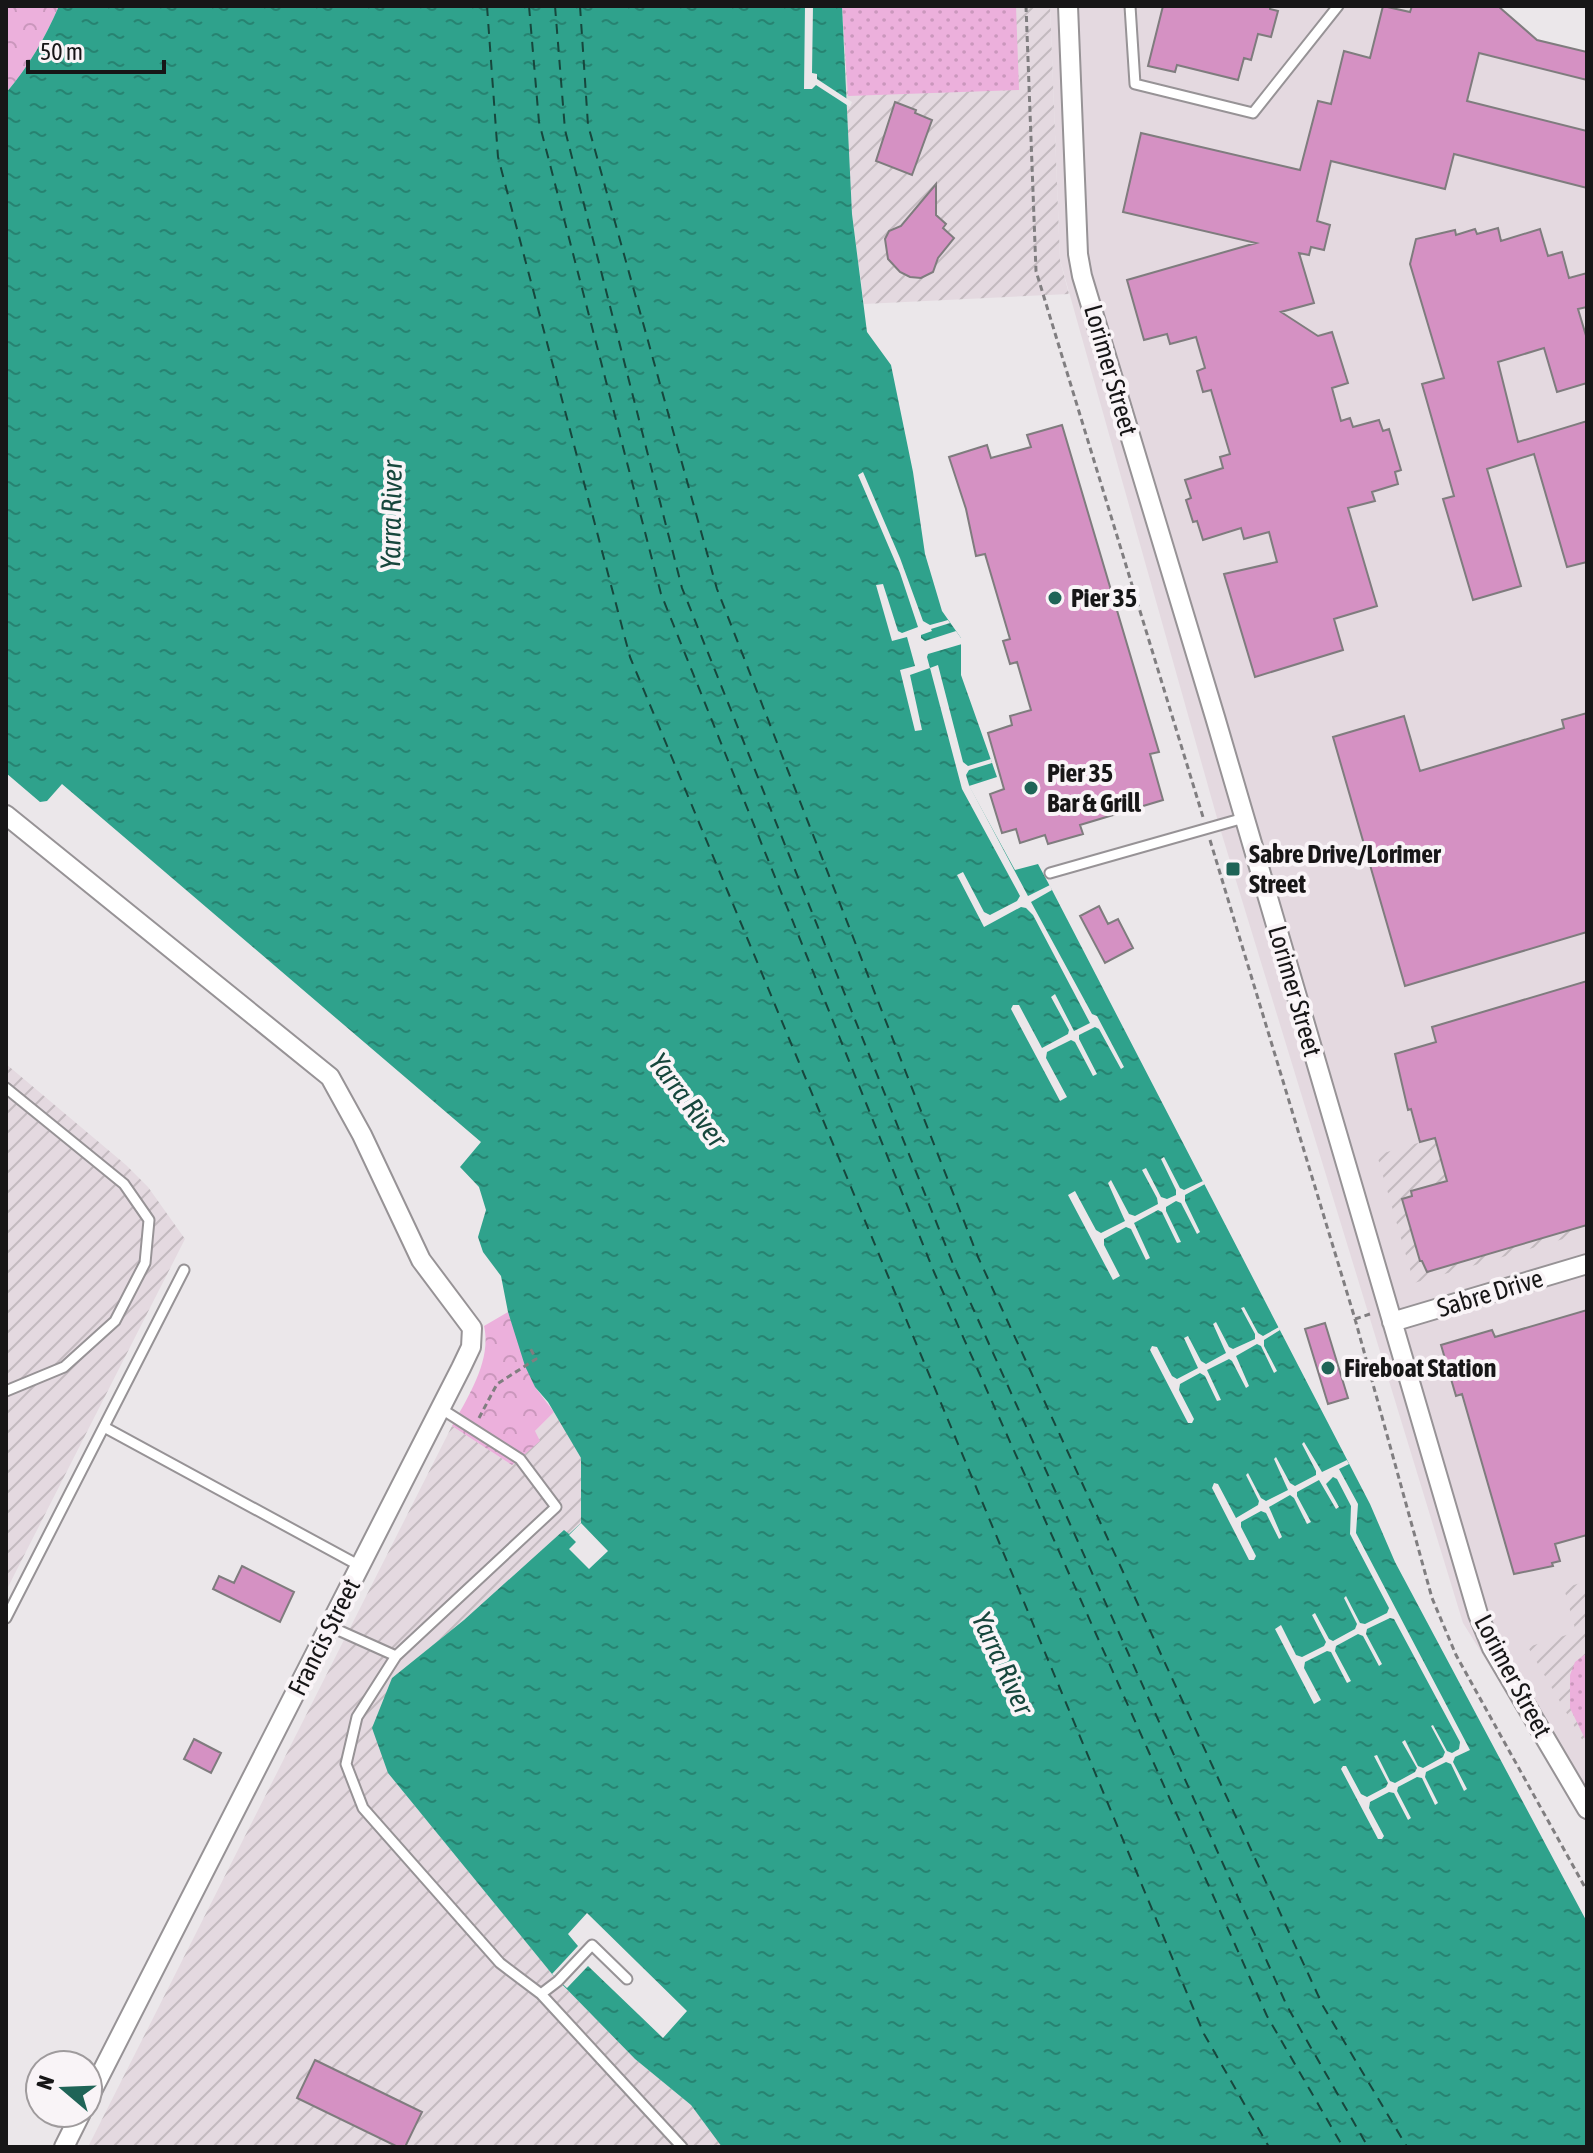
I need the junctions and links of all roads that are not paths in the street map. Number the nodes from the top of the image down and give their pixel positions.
1 (1068, 6) edge
2 (1130, 6) edge
3 (1338, 6) edge
4 (6, 815) edge
5 (1244, 818) junction
6 (1050, 873) dead end
7 (6, 1088) edge
8 (1587, 1264) edge
9 (184, 1270) dead end
10 (1392, 1322) junction
11 (6, 1391) edge
12 (440, 1408) junction
13 (104, 1427) junction
14 (360, 1566) junction
15 (6, 1618) edge
16 (329, 1626) junction
17 (396, 1656) junction
18 (1587, 1809) edge
19 (627, 1979) dead end
20 (541, 1994) junction
21 (104, 2068) edge
22 (73, 2129) edge
23 (64, 2147) edge
24 (682, 2147) edge

1 - 5 street, Lorimer Street
2 - 3 lane
4 - 12 street, Francis Street
5 - 6 lane
5 - 10 street, Lorimer Street
7 - 11 lane
8 - 10 street, Sabre Drive
9 - 13 lane
10 - 18 street, Lorimer Street
12 - 14 street, Francis Street
12 - 17 lane
13 - 14 lane
13 - 15 lane
14 - 16 street, Francis Street
16 - 17 lane
16 - 21 street, Francis Street
17 - 20 lane
19 - 20 lane
20 - 24 lane
22 - 23 street

